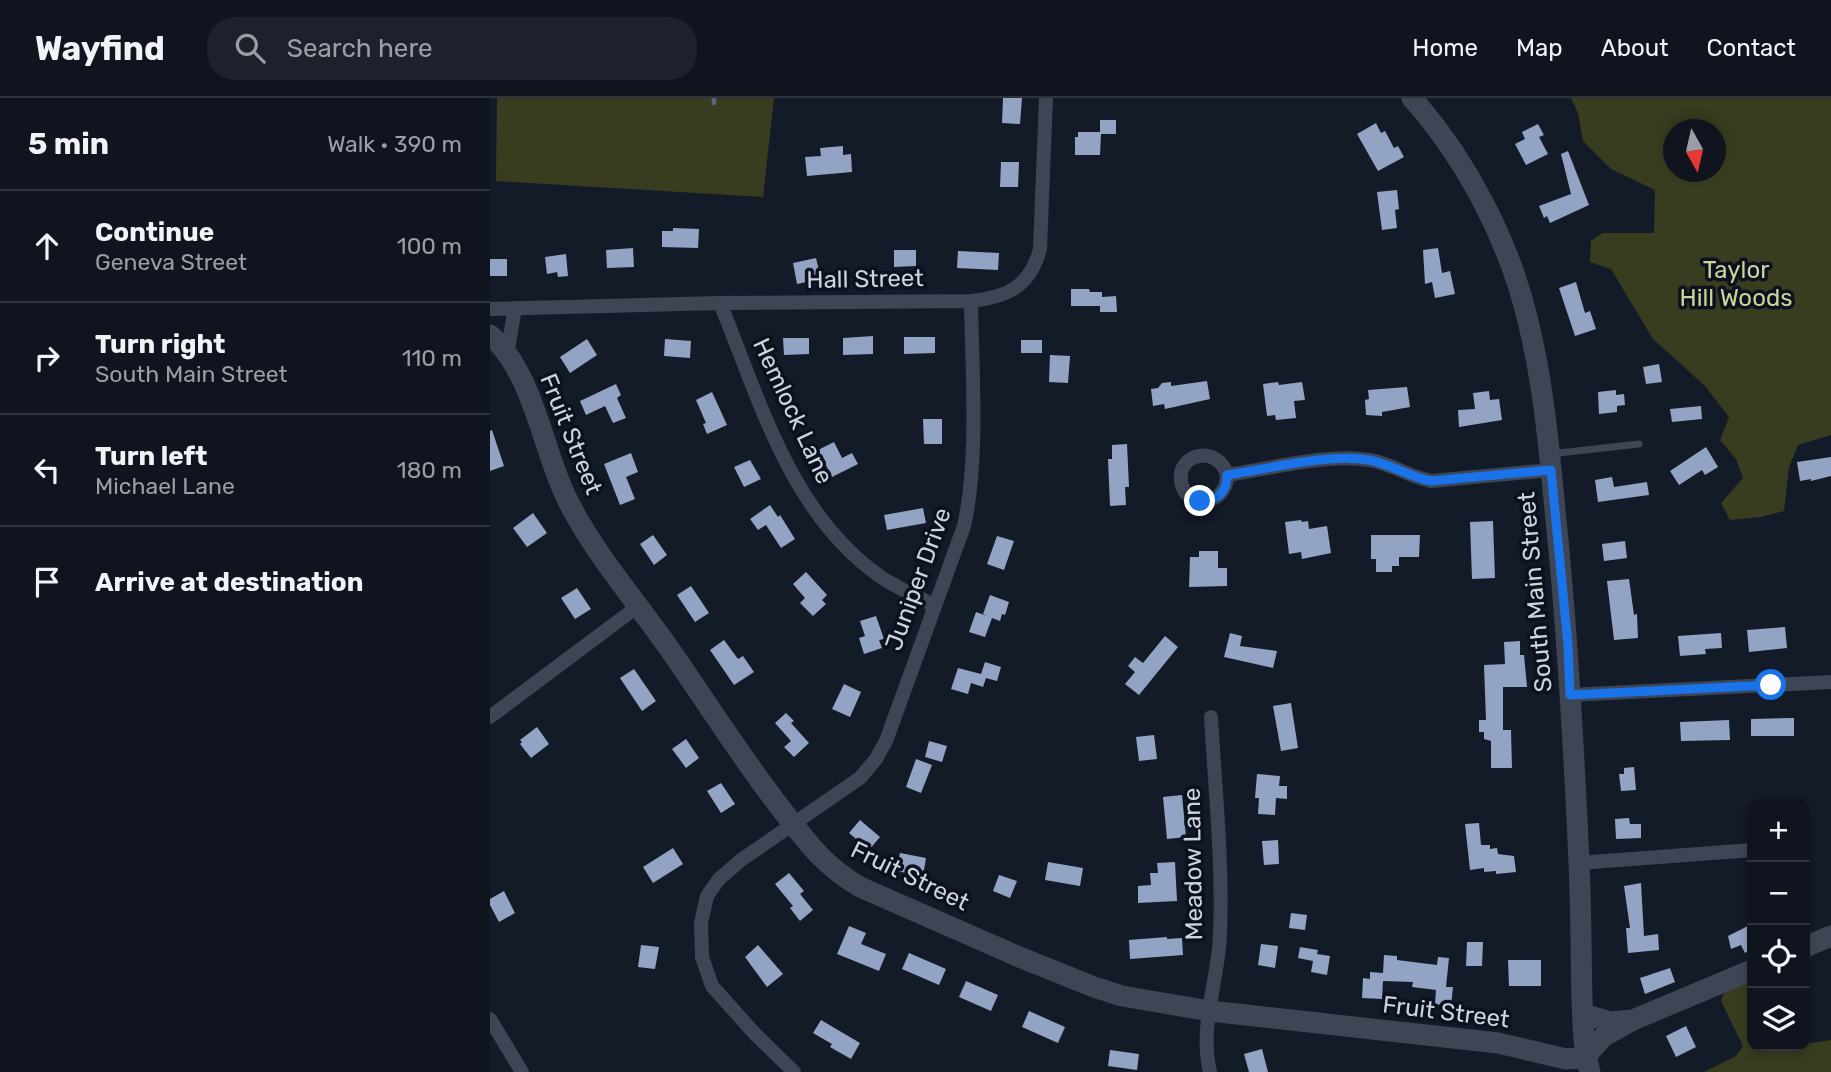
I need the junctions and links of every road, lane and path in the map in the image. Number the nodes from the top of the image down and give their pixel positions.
1 (1046, 98) edge
2 (1412, 98) edge
3 (971, 301) junction
4 (720, 303) junction
5 (514, 308) junction
6 (490, 309) edge
7 (490, 335) edge
8 (508, 355) junction
9 (1639, 444) dead end
10 (1550, 462) junction
11 (1227, 475) dead end
12 (933, 605) junction
13 (638, 607) junction
14 (1831, 682) edge
15 (1570, 695) junction
16 (490, 716) edge
17 (1211, 717) dead end
18 (793, 824) junction
19 (1747, 850) edge
20 (1579, 863) junction
21 (1831, 936) edge
22 (1810, 945) edge
23 (1747, 972) edge
24 (1210, 1011) junction
25 (1583, 1014) junction
26 (490, 1019) edge
27 (1633, 1020) junction
28 (1588, 1065) edge
29 (522, 1072) edge
30 (794, 1072) edge
31 (1210, 1072) edge

1 - 3 street, Hall Street
2 - 10 street, South Main Street
3 - 4 street, Hall Street
3 - 12 street, Juniper Drive
4 - 5 street, Hall Street
4 - 12 street, Hemlock Lane
5 - 6 street, Hall Street
5 - 8 street
7 - 8 street, Fruit Street
8 - 13 street, Fruit Street
9 - 10 lane
10 - 11 street
10 - 15 street, South Main Street
12 - 18 street, Juniper Drive
13 - 16 street
13 - 18 street, Fruit Street
14 - 15 street
15 - 20 street, South Main Street
17 - 24 street, Meadow Lane
18 - 24 street, Fruit Street
18 - 30 street, Juniper Drive
19 - 20 street
20 - 25 street, South Main Street
21 - 22 street
23 - 27 street
24 - 28 street, Fruit Street
24 - 31 street, Meadow Lane
25 - 27 street
25 - 28 street, South Main Street
26 - 29 street
27 - 28 street

